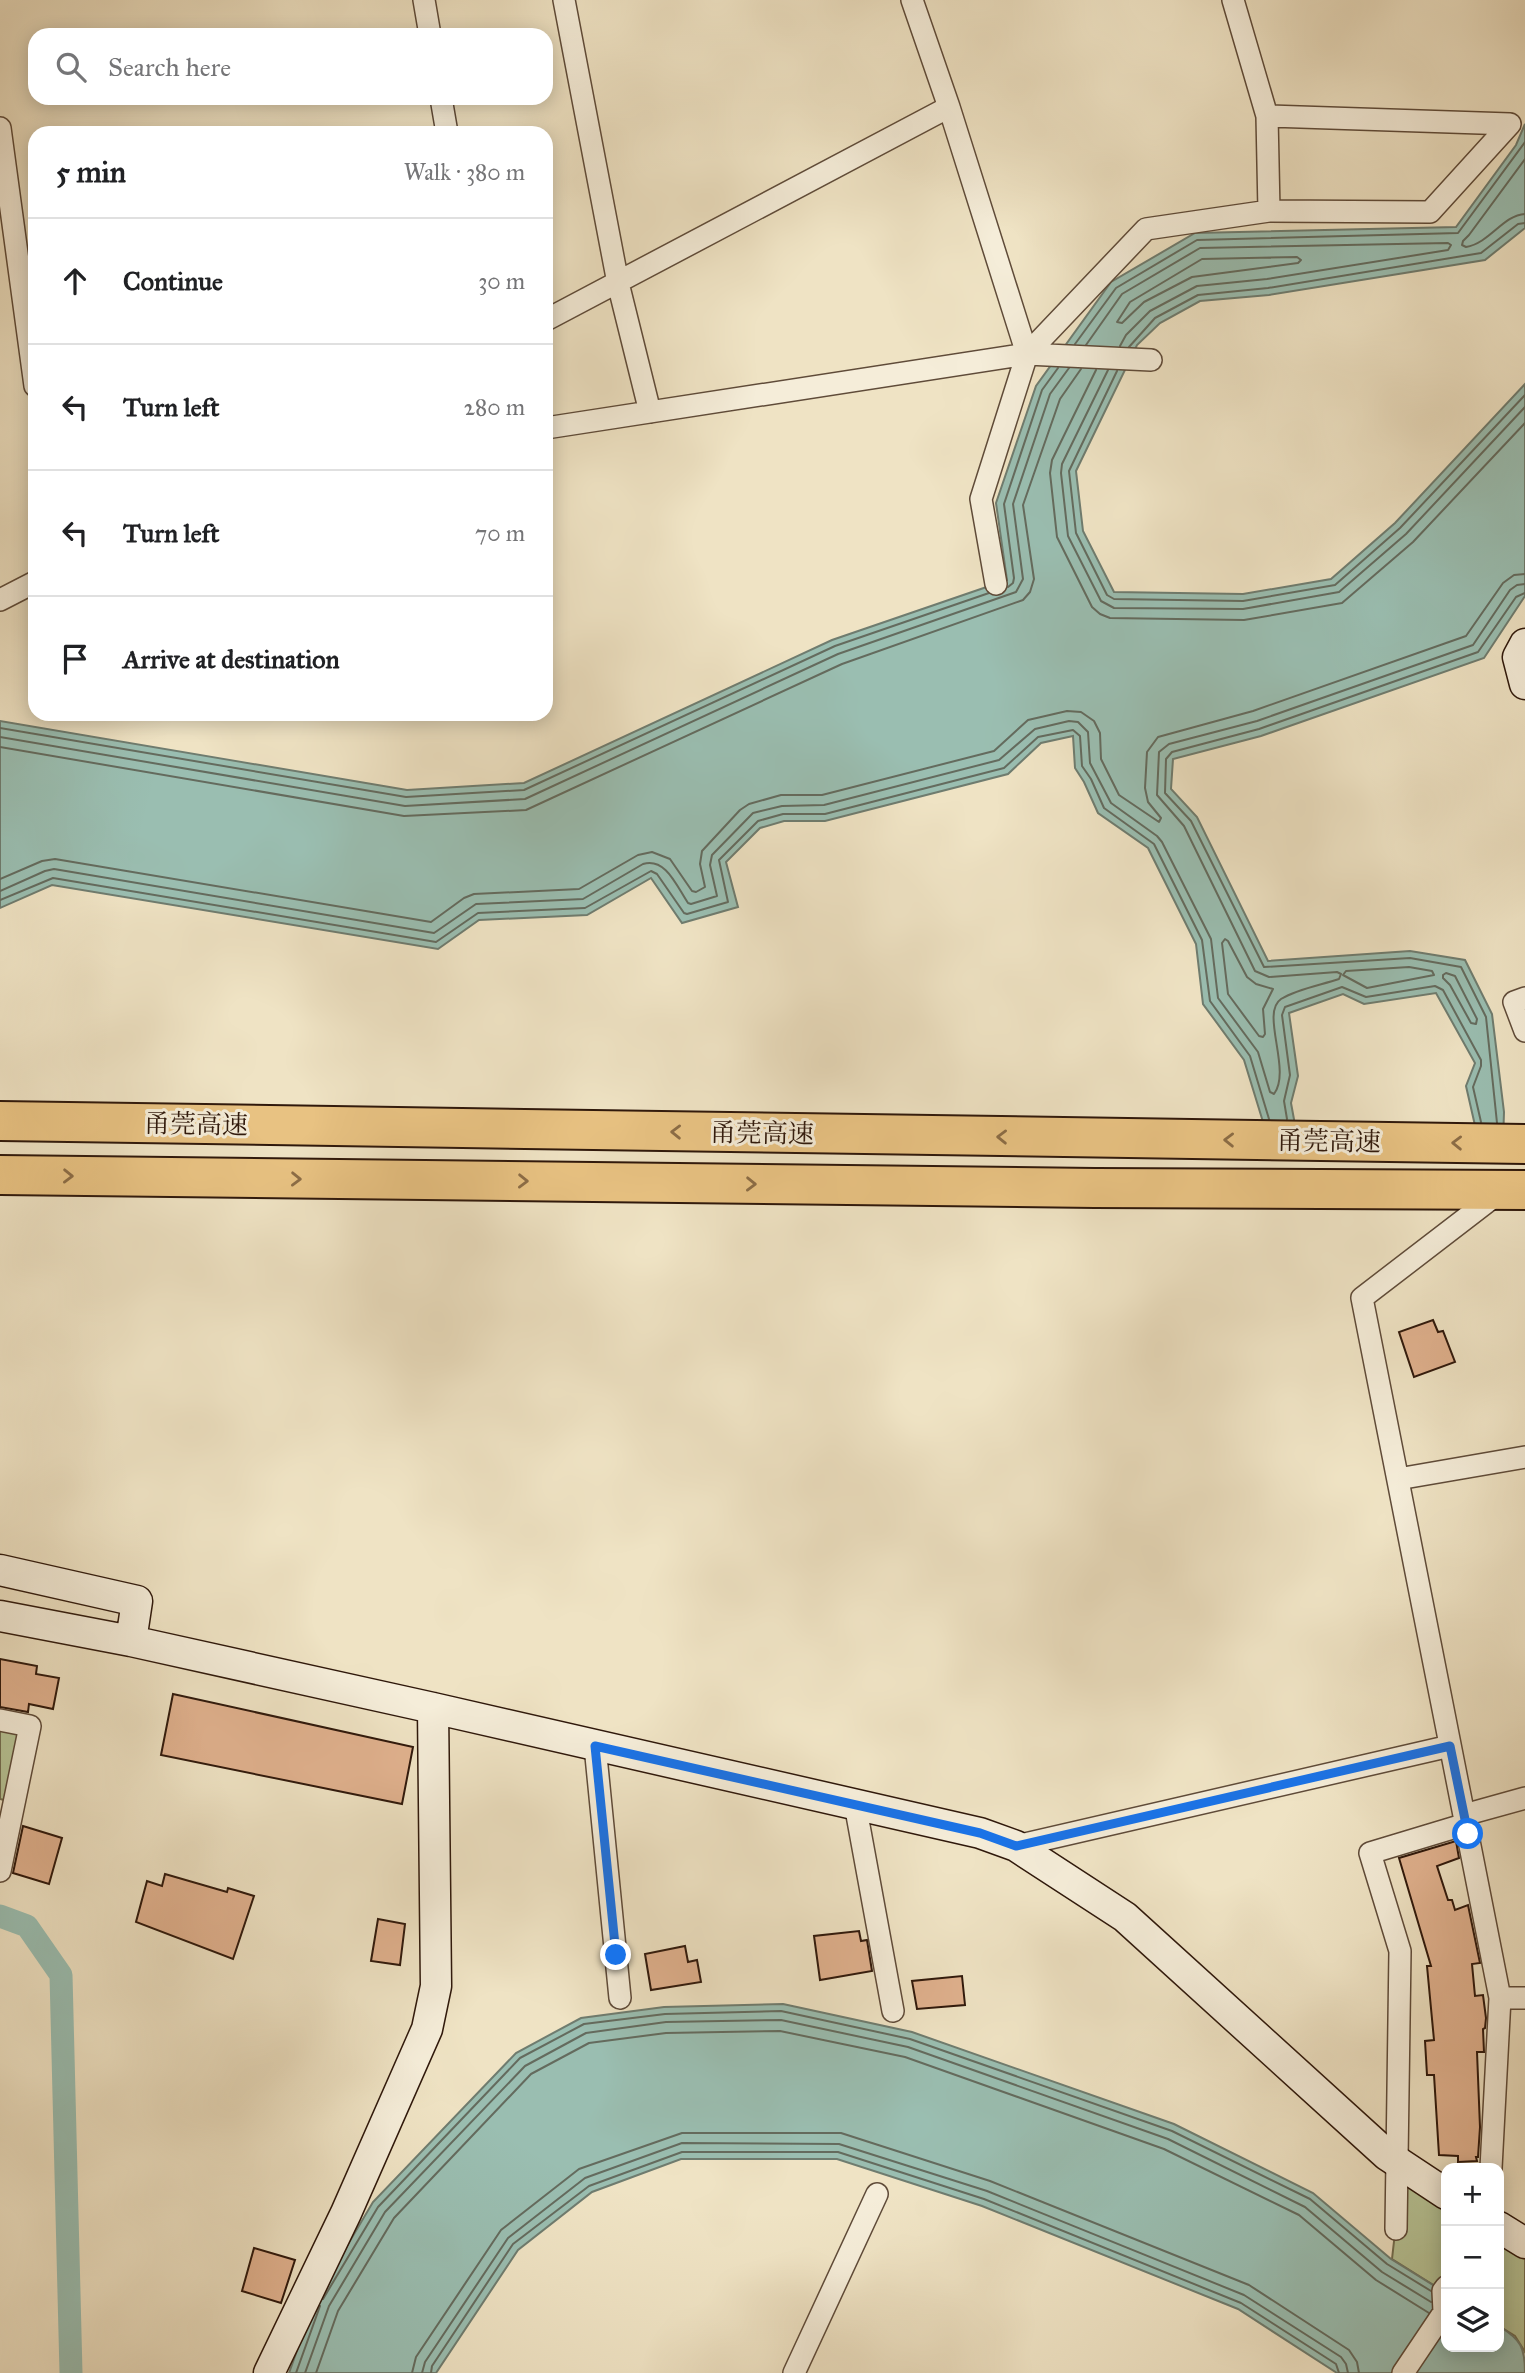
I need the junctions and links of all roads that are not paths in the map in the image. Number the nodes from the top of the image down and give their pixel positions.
1 (424, 0) edge
2 (564, 0) edge
3 (912, 0) edge
4 (1233, 0) edge
5 (429, 28) edge
6 (442, 105) edge
7 (949, 107) junction
8 (1267, 116) junction
9 (446, 126) edge
10 (0, 128) edge
11 (3, 166) edge
12 (1269, 211) junction
13 (618, 283) junction
14 (553, 316) edge
15 (28, 338) edge
16 (1027, 354) junction
17 (1143, 359) dead end
18 (650, 412) junction
19 (553, 427) edge
20 (996, 584) dead end
21 (28, 586) edge
22 (0, 600) edge
23 (1525, 644) edge
24 (1525, 684) edge
25 (1525, 998) edge
26 (1525, 1031) edge
27 (0, 1121) edge
28 (1525, 1144) edge
29 (0, 1175) edge
30 (1514, 1189) edge
31 (1525, 1457) edge
32 (1398, 1479) junction
33 (0, 1570) edge
34 (0, 1616) edge
35 (131, 1641) junction
36 (433, 1707) junction
37 (0, 1720) edge
38 (595, 1746) junction
39 (1450, 1746) junction
40 (1525, 1798) edge
41 (855, 1804) junction
42 (1465, 1819) junction
43 (1016, 1846) junction
44 (0, 1871) edge
45 (621, 1998) dead end
46 (1500, 1998) junction
47 (1525, 1998) edge
48 (894, 2011) dead end
49 (1396, 2160) junction
50 (1491, 2163) edge
51 (1441, 2190) edge
52 (877, 2194) dead end
53 (1396, 2229) dead end
54 (1504, 2230) edge
55 (1525, 2243) edge
56 (1441, 2317) edge
57 (269, 2373) edge
58 (794, 2373) edge
59 (1404, 2373) edge

1 - 5 street
2 - 13 street
3 - 7 street
4 - 8 street
6 - 9 street
7 - 13 street
7 - 16 street
8 - 12 street
8 - 12 street
10 - 11 street
11 - 15 street
12 - 16 street
13 - 14 street
13 - 18 street
16 - 17 street
16 - 18 street
16 - 20 street
18 - 19 street
21 - 22 street
23 - 24 street
25 - 26 street
28 -> 27 highway, 甬莞高速
29 -> 30 highway, 甬莞高速
30 - 32 street
31 - 32 street
32 - 39 street
33 - 35 street
34 - 35 street
35 - 36 street
36 - 38 street
36 - 57 street
37 - 44 street
38 - 41 street
38 - 45 street
39 - 42 street
39 - 43 street
40 - 42 street
41 - 43 street
41 - 48 street
42 - 46 street
42 - 49 street
43 - 49 street
46 - 47 street
46 - 50 street
49 - 51 street
49 - 53 street
52 - 58 street
54 - 55 street
56 - 59 street

